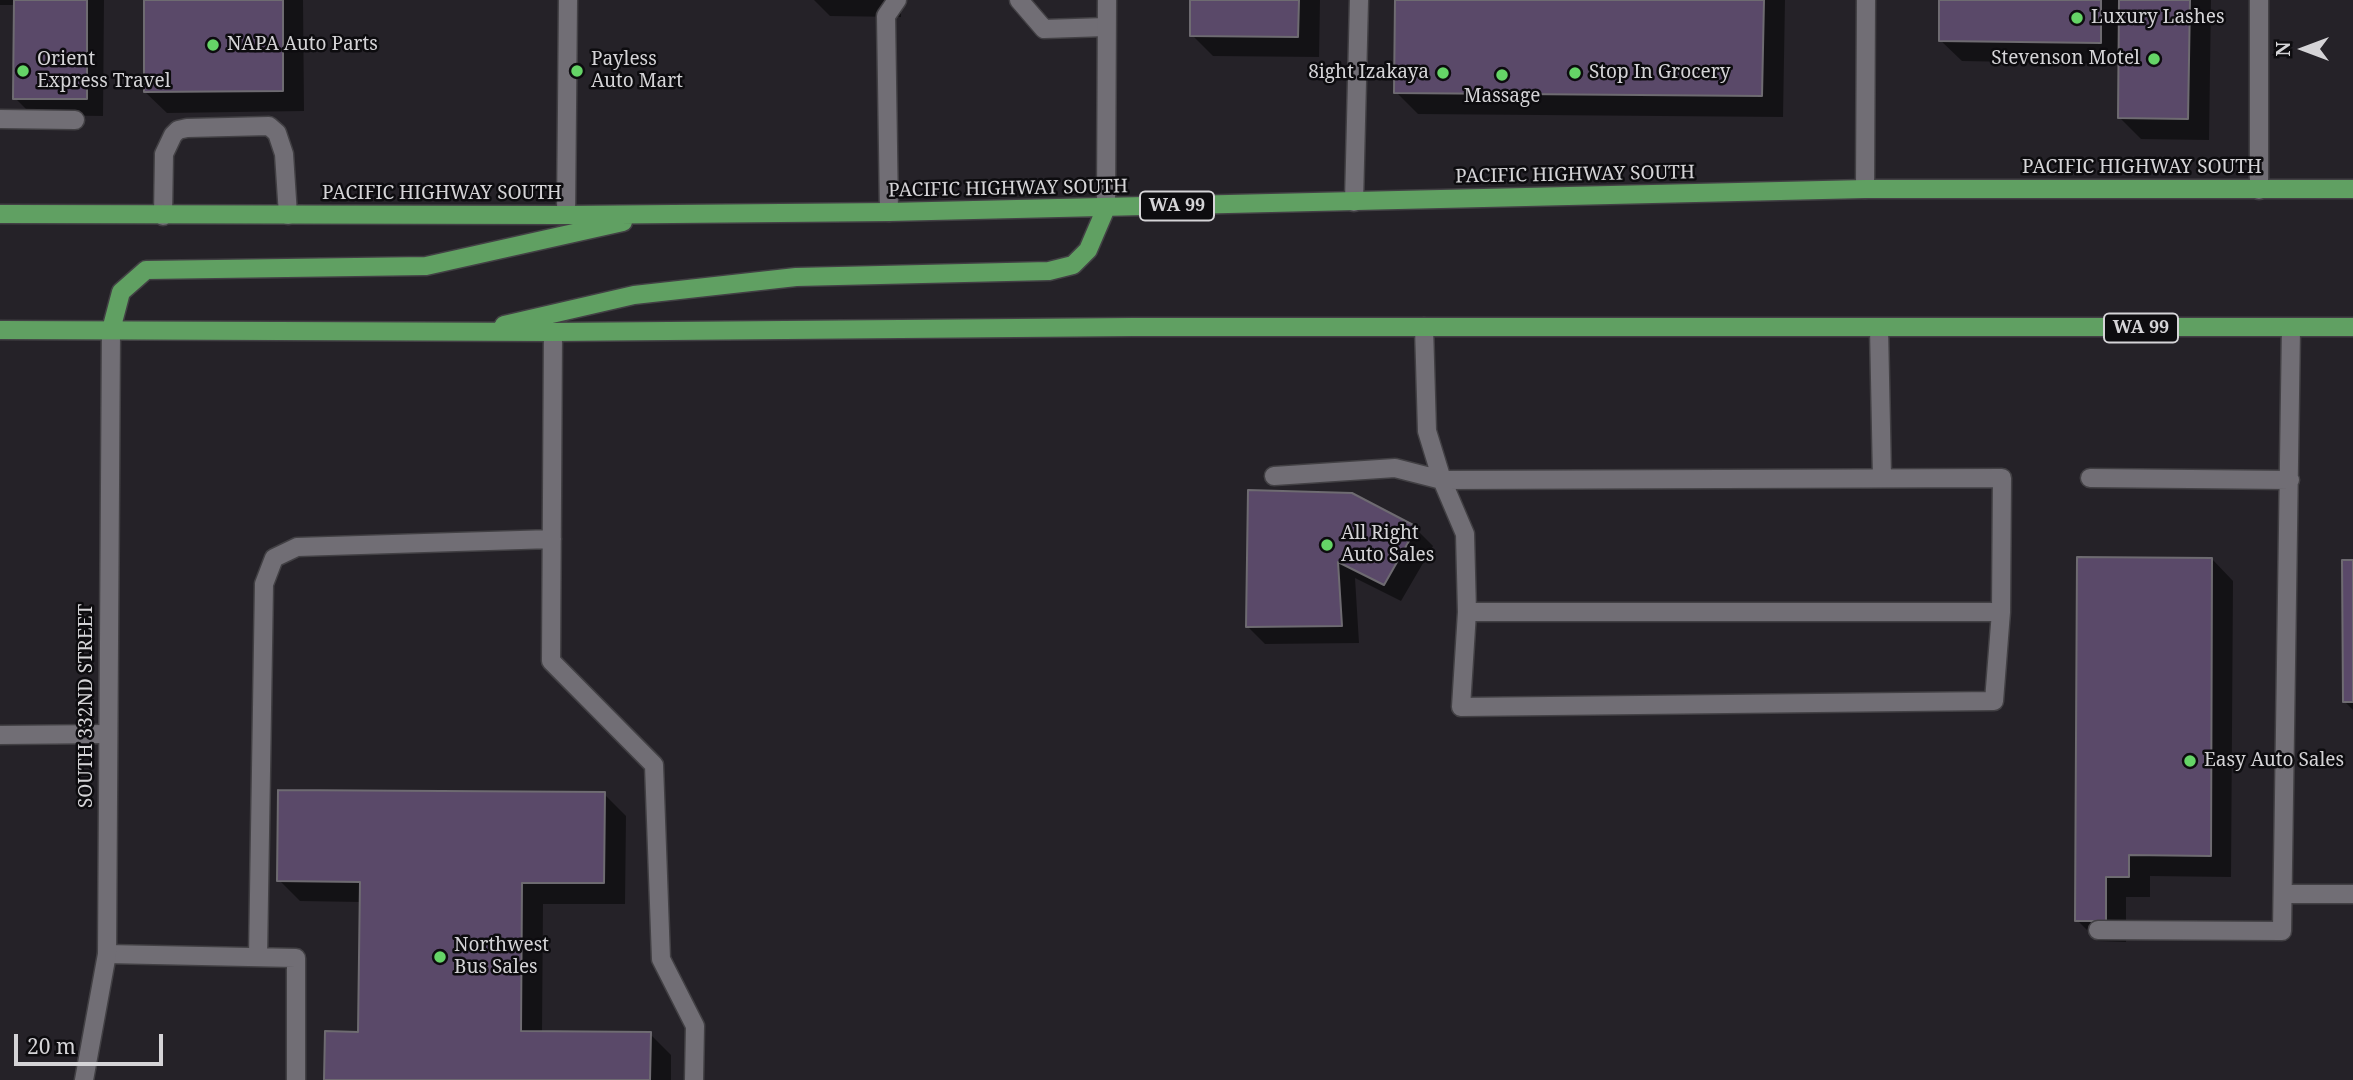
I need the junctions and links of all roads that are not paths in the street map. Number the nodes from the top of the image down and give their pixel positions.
1 (568, 0) edge
2 (897, 0) edge
3 (1019, 0) edge
4 (1107, 0) edge
5 (1359, 0) edge
6 (1866, 0) edge
7 (2259, 0) edge
8 (1107, 27) junction
9 (0, 119) edge
10 (75, 120) dead end
11 (1865, 189) junction
12 (2353, 189) edge
13 (2259, 190) junction
14 (1354, 202) junction
15 (1107, 208) junction
16 (889, 212) junction
17 (0, 214) edge
18 (661, 214) junction
19 (288, 215) junction
20 (566, 215) junction
21 (163, 216) junction
22 (1424, 327) junction
23 (2353, 327) edge
24 (1879, 328) junction
25 (2291, 328) junction
26 (0, 330) edge
27 (111, 330) junction
28 (473, 332) junction
29 (553, 332) junction
30 (1273, 476) dead end
31 (1882, 478) junction
32 (2090, 478) dead end
33 (1442, 480) junction
34 (2290, 480) junction
35 (552, 539) junction
36 (1467, 612) junction
37 (2001, 612) junction
38 (108, 734) junction
39 (0, 735) edge
40 (2283, 894) junction
41 (2353, 894) edge
42 (2098, 930) dead end
43 (107, 954) junction
44 (258, 957) junction
45 (84, 1080) edge
46 (296, 1080) edge
47 (694, 1080) edge

1 - 20 street
2 - 16 street
3 - 8 street
4 - 8 street
5 - 14 street
6 - 11 street
7 - 13 street
8 - 15 street
9 - 10 street
11 - 13 main road, PACIFIC HIGHWAY SOUTH / WA 99
11 - 14 main road, PACIFIC HIGHWAY SOUTH / WA 99
12 - 13 main road, PACIFIC HIGHWAY SOUTH / WA 99
14 - 15 main road, PACIFIC HIGHWAY SOUTH / WA 99
15 - 16 main road, PACIFIC HIGHWAY SOUTH / WA 99
15 - 28 main road
16 - 18 main road, PACIFIC HIGHWAY SOUTH / WA 99
17 - 21 main road, PACIFIC HIGHWAY SOUTH / WA 99
18 - 20 main road, PACIFIC HIGHWAY SOUTH / WA 99
18 - 27 main road
19 - 20 main road, PACIFIC HIGHWAY SOUTH / WA 99
19 - 21 main road, PACIFIC HIGHWAY SOUTH / WA 99
19 - 21 street
22 - 24 main road, WA 99
22 - 29 main road, WA 99
22 - 33 street
23 - 25 main road, WA 99
24 - 25 main road, WA 99
24 - 31 street
25 - 34 street
26 - 27 main road, WA 99
27 - 28 main road, WA 99
27 - 38 street, SOUTH 332ND STREET
28 - 29 main road, WA 99
29 - 35 street
30 - 33 street
31 - 33 street
31 - 37 street
32 - 34 street
33 - 36 street
34 - 40 street
35 - 44 street
35 - 47 street
36 - 37 street
36 - 37 street
38 - 39 street
38 - 43 street, SOUTH 332ND STREET
40 - 41 street
40 - 42 street
43 - 44 street
43 - 45 street, SOUTH 332ND STREET
44 - 46 street

